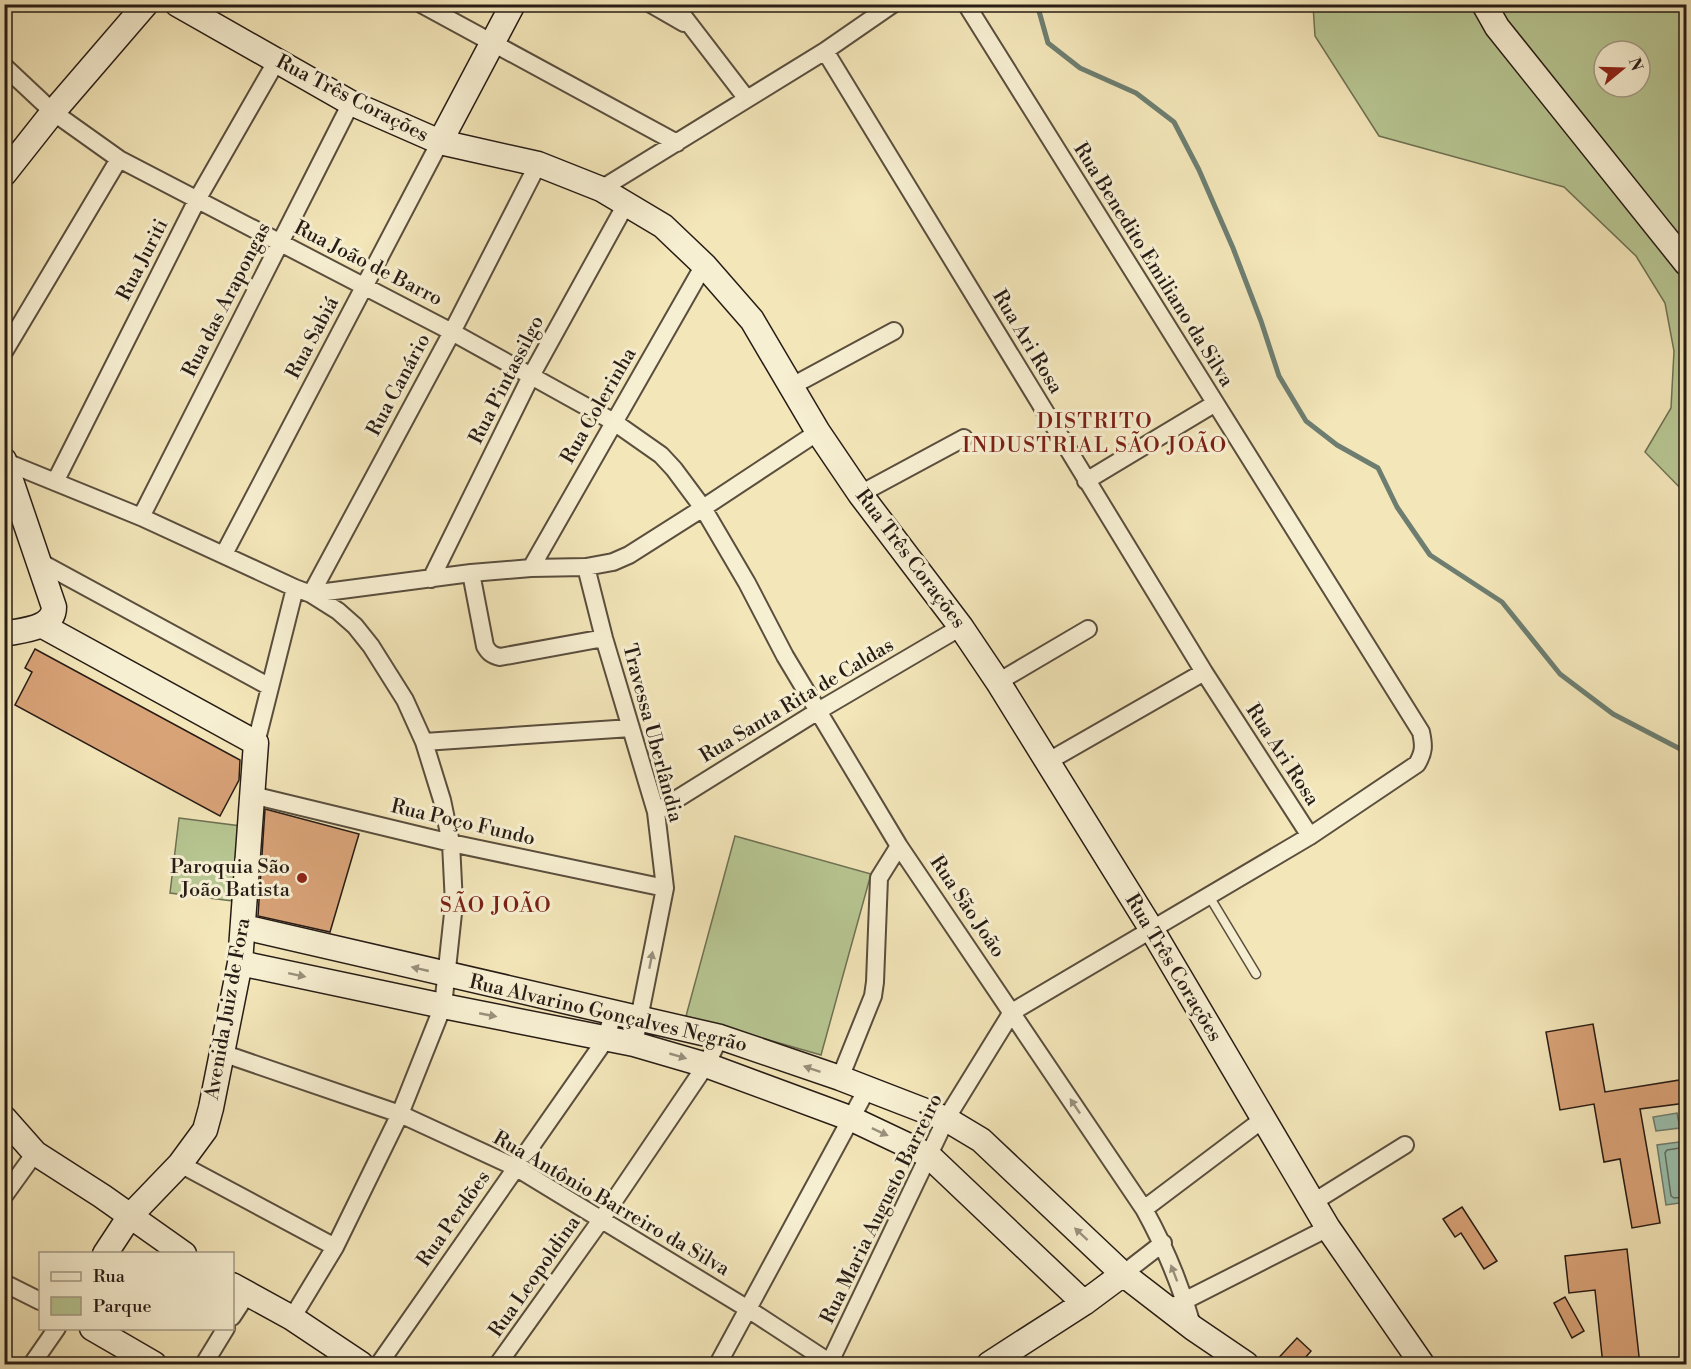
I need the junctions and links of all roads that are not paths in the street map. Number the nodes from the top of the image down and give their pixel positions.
1 (146, 4) edge
2 (177, 4) edge
3 (421, 4) edge
4 (513, 4) edge
5 (651, 4) edge
6 (674, 4) edge
7 (893, 4) edge
8 (966, 4) edge
9 (1484, 4) edge
10 (691, 27) junction
11 (493, 43) junction
12 (825, 51) junction
13 (276, 62) junction
14 (4, 66) edge
15 (747, 99) junction
16 (351, 103) junction
17 (53, 112) junction
18 (440, 142) junction
19 (677, 143) junction
20 (119, 159) junction
21 (538, 164) junction
22 (4, 174) edge
23 (601, 189) junction
24 (198, 198) junction
25 (627, 204) junction
26 (279, 242) junction
27 (1686, 263) edge
28 (704, 264) junction
29 (365, 285) junction
30 (894, 331) dead end
31 (452, 332) junction
32 (4, 352) edge
33 (531, 376) junction
34 (792, 386) junction
35 (1214, 404) junction
36 (614, 422) junction
37 (818, 432) junction
38 (964, 438) dead end
39 (5, 461) edge
40 (1086, 481) junction
41 (55, 482) junction
42 (860, 494) junction
43 (703, 508) junction
44 (141, 516) junction
45 (224, 554) junction
46 (40, 562) junction
47 (586, 567) junction
48 (531, 568) junction
49 (471, 573) junction
50 (430, 579) junction
51 (303, 591) junction
52 (41, 625) junction
53 (961, 627) junction
54 (1088, 629) dead end
55 (4, 634) edge
56 (604, 638) junction
57 (1204, 672) junction
58 (998, 682) junction
59 (270, 687) junction
60 (818, 711) junction
61 (631, 728) junction
62 (424, 742) junction
63 (256, 743) junction
64 (1047, 762) junction
65 (252, 795) junction
66 (656, 812) junction
67 (1310, 836) junction
68 (451, 843) junction
69 (900, 846) junction
70 (665, 888) junction
71 (1209, 896) junction
72 (244, 927) junction
73 (1152, 930) junction
74 (240, 963) junction
75 (1256, 974) dead end
76 (448, 975) junction
77 (443, 1006) junction
78 (1012, 1012) junction
79 (613, 1013) junction
80 (640, 1018) junction
81 (720, 1036) junction
82 (606, 1039) junction
83 (634, 1044) junction
84 (222, 1053) junction
85 (706, 1065) junction
86 (840, 1078) junction
87 (867, 1089) junction
88 (400, 1113) junction
89 (4, 1118) edge
90 (852, 1119) junction
91 (946, 1119) junction
92 (1262, 1120) junction
93 (1405, 1145) dead end
94 (34, 1153) junction
95 (928, 1155) junction
96 (180, 1164) junction
97 (515, 1167) junction
98 (4, 1196) edge
99 (1312, 1203) junction
100 (1144, 1209) junction
101 (130, 1216) junction
102 (601, 1220) junction
103 (1328, 1228) junction
104 (1162, 1243) junction
105 (335, 1247) junction
106 (106, 1252) edge
107 (181, 1252) edge
108 (1124, 1275) junction
109 (4, 1283) edge
110 (240, 1290) edge
111 (39, 1300) edge
112 (1084, 1303) junction
113 (1176, 1305) junction
114 (748, 1309) junction
115 (234, 1310) edge
116 (291, 1318) junction
117 (56, 1330) edge
118 (94, 1330) edge
119 (225, 1330) edge
120 (830, 1364) edge
121 (32, 1365) edge
122 (154, 1365) edge
123 (204, 1365) edge
124 (361, 1365) edge
125 (379, 1365) edge
126 (498, 1365) edge
127 (718, 1365) edge
128 (989, 1365) edge
129 (1246, 1365) edge
130 (1422, 1365) edge

1 - 17 street
2 - 13 street, Rua Três Corações
3 - 11 street
4 - 11 street
5 - 10 street
6 - 10 street
7 - 12 street
8 - 35 street, Rua Benedito Emiliano da Silva
9 - 27 street
10 - 15 street
11 - 18 street
11 - 19 street
12 - 15 street
12 - 40 street, Rua Ari Rosa
13 - 16 street, Rua Três Corações
13 - 24 street, Rua Juriti
14 - 17 street, Rua João de Barro
15 - 19 street
16 - 18 street, Rua Três Corações
16 - 26 street, Rua das Arapongas
17 - 20 street, Rua João de Barro
17 - 22 street
18 - 21 street, Rua Três Corações
18 - 29 street, Rua Sabiá
19 - 23 street
20 - 24 street, Rua João de Barro
20 - 32 street
21 - 23 street, Rua Três Corações
21 - 31 street, Rua Canário
23 - 25 street, Rua Três Corações
24 - 26 street, Rua João de Barro
24 - 41 street, Rua Juriti
25 - 28 street, Rua Três Corações
25 - 33 street, Rua Pintassilgo
26 - 29 street, Rua João de Barro
26 - 44 street, Rua das Arapongas
28 - 34 street, Rua Três Corações
28 - 36 street, Rua Colerinha
29 - 31 street, Rua João de Barro
29 - 45 street, Rua Sabiá
30 - 34 street
31 - 33 street, Rua João de Barro
31 - 51 street, Rua Canário
33 - 36 street, Rua João de Barro
33 - 50 street, Rua Pintassilgo
34 - 37 street, Rua Três Corações
35 - 40 street
35 - 67 street, Rua Benedito Emiliano da Silva
36 - 43 street, Rua João de Barro
36 - 48 street, Rua Colerinha
37 - 42 street, Rua Três Corações
37 - 43 street
38 - 42 street
39 - 41 street
39 - 46 street
40 - 57 street, Rua Ari Rosa
41 - 44 street
42 - 53 street, Rua Três Corações
43 - 47 street
43 - 60 street, Rua São João
44 - 45 street
45 - 51 street
46 - 52 street
46 - 59 street
47 - 48 street
47 - 56 street, Travessa Uberlândia
48 - 49 street
49 - 50 street
49 - 56 street
50 - 51 street
51 - 59 street, Avenida Juiz de Fora
51 - 62 street
52 - 55 street
52 - 63 street
53 - 58 street, Rua Três Corações
53 - 60 street, Rua Santa Rita de Caldas
54 - 58 street
56 - 61 street, Travessa Uberlândia
57 - 64 street
57 - 67 street, Rua Ari Rosa
58 - 64 street, Rua Três Corações
59 - 63 street, Avenida Juiz de Fora
60 - 66 street, Rua Santa Rita de Caldas
60 - 69 street, Rua São João
61 - 62 street
61 - 66 street, Travessa Uberlândia
62 - 68 street
63 - 65 street, Avenida Juiz de Fora
64 - 73 street, Rua Três Corações
65 - 68 street, Rua Poço Fundo
65 - 72 street, Avenida Juiz de Fora
66 - 70 street, Travessa Uberlândia
67 - 71 street
68 - 70 street, Rua Poço Fundo
68 - 76 street
69 - 78 street, Rua São João
69 - 86 street
80 -> 70 street, Travessa Uberlândia
71 - 73 street
71 - 75 lane
72 - 74 street, Avenida Juiz de Fora
76 -> 72 street, Rua Alvarino Gonçalves Negrão
73 - 78 street
73 - 92 street, Rua Três Corações
74 -> 77 street, Rua Alvarino Gonçalves Negrão
74 - 84 street, Avenida Juiz de Fora
76 - 77 street
76 - 79 street, Rua Alvarino Gonçalves Negrão
77 -> 82 street, Rua Alvarino Gonçalves Negrão
77 - 88 street
78 - 91 street, Rua Maria Augusto Barreiro
100 -> 78 street, Rua São João
79 - 80 street, Rua Alvarino Gonçalves Negrão
79 - 82 street
80 - 81 street, Rua Alvarino Gonçalves Negrão
80 - 83 street, Travessa Uberlândia
81 - 85 street, Rua Leopoldina
86 -> 81 street, Rua Alvarino Gonçalves Negrão
82 - 83 street, Rua Alvarino Gonçalves Negrão
82 - 97 street, Rua Perdões
83 -> 85 street, Rua Alvarino Gonçalves Negrão
84 - 88 street, Rua Antônio Barreiro da Silva
84 - 96 street, Avenida Juiz de Fora
85 - 90 street, Rua Alvarino Gonçalves Negrão
85 - 102 street, Rua Leopoldina
86 - 87 street, Rua Alvarino Gonçalves Negrão
87 - 90 street
87 - 91 street, Rua Alvarino Gonçalves Negrão
88 - 97 street, Rua Antônio Barreiro da Silva
88 - 105 street
89 - 94 street
90 -> 95 street, Rua Alvarino Gonçalves Negrão
90 - 114 street
91 - 95 street, Rua Maria Augusto Barreiro
108 -> 91 street, Rua Alvarino Gonçalves Negrão
92 - 99 street, Rua Três Corações
92 - 100 street
93 - 99 street
94 - 98 street
94 - 101 street
95 - 112 street, Rua Alvarino Gonçalves Negrão
95 - 120 street, Rua Maria Augusto Barreiro
96 - 101 street, Avenida Juiz de Fora
96 - 105 street
97 - 102 street, Rua Antônio Barreiro da Silva
97 - 125 street, Rua Perdões
99 - 103 street, Rua Três Corações
100 - 104 street, Rua São João
101 - 106 street, Avenida Juiz de Fora
101 - 107 street
102 - 114 street, Rua Antônio Barreiro da Silva
102 - 126 street, Rua Leopoldina
103 - 113 street
103 - 130 street, Rua Três Corações
104 - 108 street
113 -> 104 street, Rua São João
105 - 116 street
108 - 112 street
108 - 113 street, Rua Alvarino Gonçalves Negrão
109 - 111 street
110 - 115 street
110 - 116 street
112 - 128 street
113 - 129 street, Rua Alvarino Gonçalves Negrão
114 - 120 street, Rua Antônio Barreiro da Silva
114 - 127 street
116 - 124 street
117 - 121 street
118 - 122 street
119 - 123 street

